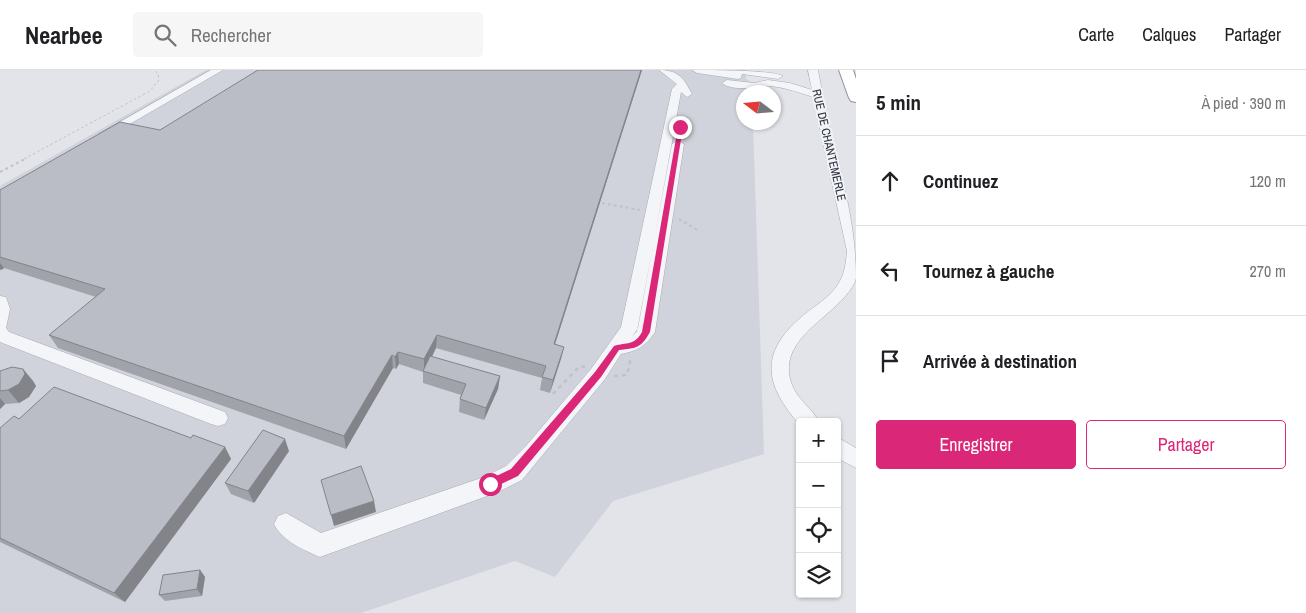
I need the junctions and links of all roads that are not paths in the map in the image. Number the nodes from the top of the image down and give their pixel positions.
1 (218, 70) edge
2 (664, 70) edge
3 (697, 70) edge
4 (727, 70) edge
5 (846, 70) edge
6 (762, 74) edge
7 (727, 83) dead end
8 (815, 83) edge
9 (856, 98) edge
10 (92, 142) edge
11 (0, 301) edge
12 (0, 324) edge
13 (0, 332) edge
14 (218, 418) dead end
15 (805, 418) edge
16 (841, 449) edge
17 (856, 459) edge
18 (286, 524) dead end

1 - 10 street
2 - 18 street
3 - 6 street
4 - 6 street
5 - 9 highway
6 - 8 street
7 - 8 street
8 - 15 street, RUE DE CHANTEMERLE
11 - 12 street
13 - 14 street
16 - 17 street

